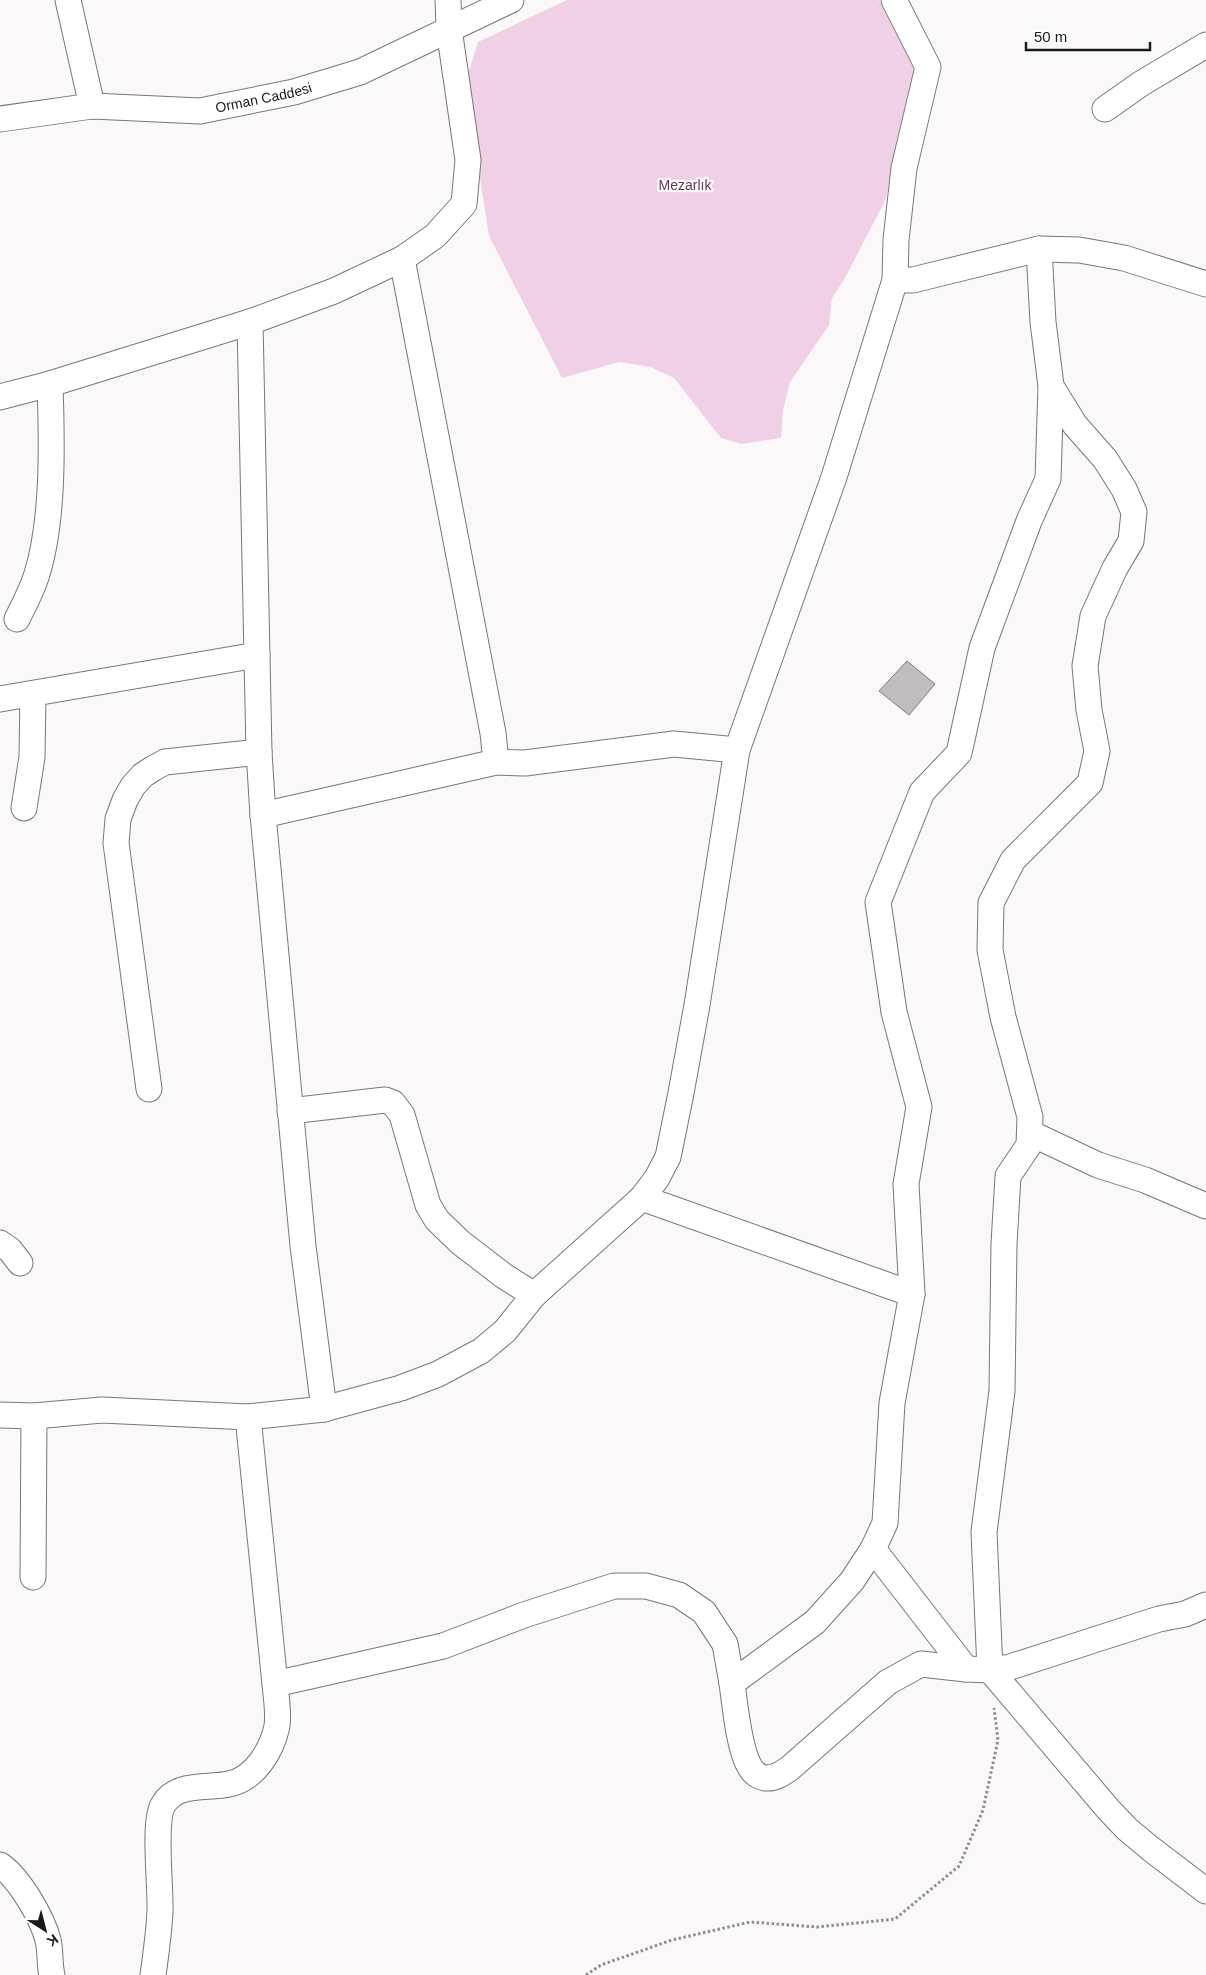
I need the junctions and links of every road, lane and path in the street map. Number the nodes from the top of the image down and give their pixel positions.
1 (68, 0) edge
2 (448, 0) edge
3 (511, 0) edge
4 (894, 0) edge
5 (449, 29) junction
6 (1206, 45) edge
7 (92, 106) junction
8 (1105, 109) dead end
9 (0, 119) edge
10 (1039, 248) junction
11 (402, 259) junction
12 (895, 280) junction
13 (1206, 284) edge
14 (250, 322) junction
15 (50, 384) junction
16 (1051, 386) junction
17 (0, 396) edge
18 (17, 619) dead end
19 (257, 655) junction
20 (33, 694) junction
21 (0, 699) edge
22 (737, 750) junction
23 (259, 752) junction
24 (496, 762) junction
25 (24, 808) dead end
26 (263, 815) junction
27 (149, 1088) dead end
28 (290, 1111) junction
29 (1030, 1133) junction
30 (642, 1198) junction
31 (1206, 1206) edge
32 (0, 1243) edge
33 (20, 1263) dead end
34 (912, 1294) junction
35 (534, 1295) junction
36 (324, 1409) junction
37 (0, 1415) edge
38 (34, 1416) junction
39 (248, 1417) junction
40 (873, 1549) junction
41 (33, 1576) dead end
42 (1206, 1605) edge
43 (978, 1670) junction
44 (732, 1683) junction
45 (275, 1684) junction
46 (994, 1705) dead end
47 (0, 1865) edge
48 (1206, 1891) edge
49 (52, 1975) edge
50 (153, 1975) edge
51 (586, 1975) edge

1 - 7 street
2 - 5 street
3 - 5 street, Orman Caddesi
4 - 12 street
5 - 7 street, Orman Caddesi
5 - 11 street
6 - 8 street
7 - 9 street, Orman Caddesi
10 - 12 street
10 - 13 street
10 - 16 street
11 - 14 street
11 - 24 street
12 - 22 street
14 - 15 street
14 - 19 street
15 - 17 street
15 - 18 street
16 - 29 street
16 - 34 street
19 - 20 street
19 - 23 street
20 - 21 street
20 - 25 street
22 - 24 street
22 - 30 street
23 - 26 street
23 - 27 street
24 - 26 street
26 - 28 street
28 - 35 street
28 - 36 street
29 - 31 street
29 - 43 street
30 - 34 street
30 - 35 street
32 - 33 street
34 - 40 street
35 - 36 street
36 - 39 street
37 - 38 street
38 - 39 street
38 - 41 street
39 - 45 street
40 - 43 street
40 - 44 street
42 - 43 street
43 - 44 street
43 - 48 street
44 - 45 street
45 - 50 street
46 - 51 path
47 - 49 street

